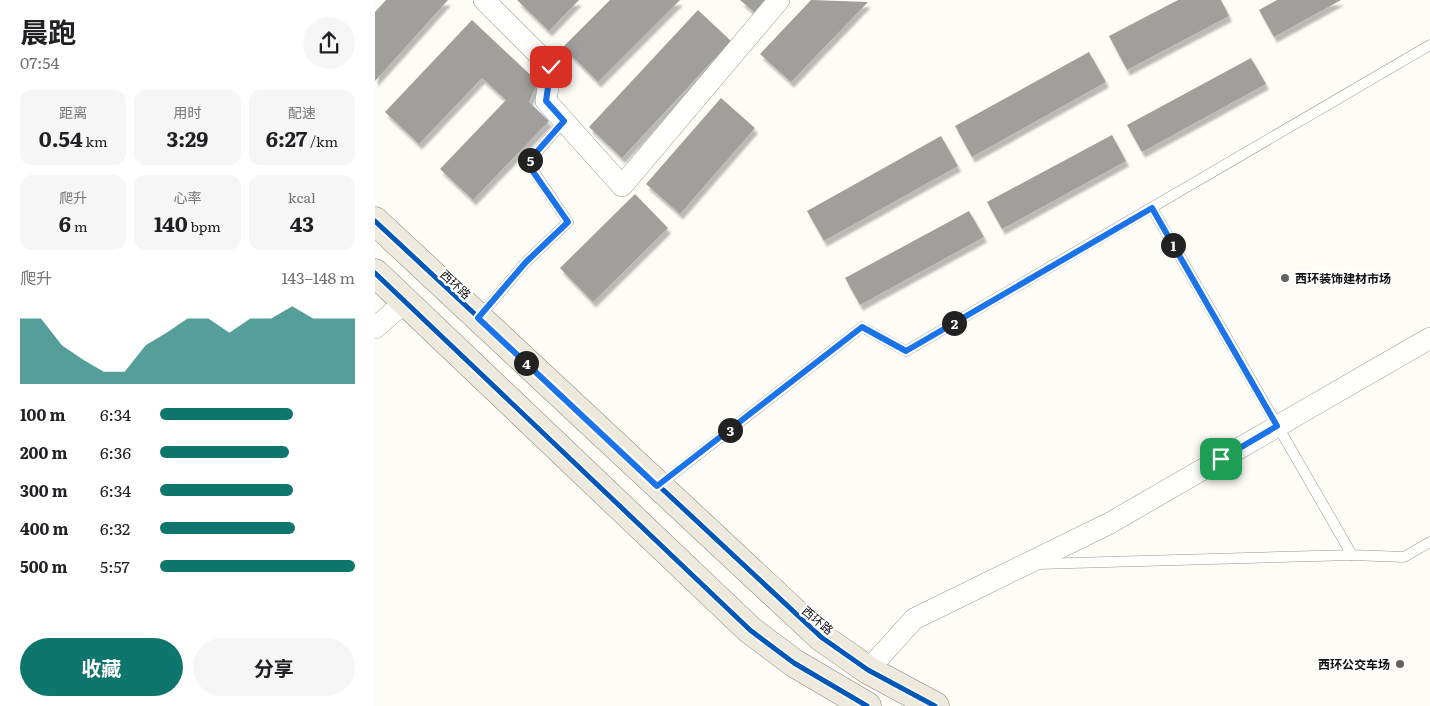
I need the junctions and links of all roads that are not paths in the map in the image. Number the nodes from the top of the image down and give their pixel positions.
1 (484, 0) edge
2 (779, 0) edge
3 (1430, 45) edge
4 (564, 121) junction
5 (1152, 208) junction
6 (375, 222) edge
7 (375, 273) edge
8 (405, 302) junction
9 (478, 318) junction
10 (375, 328) edge
11 (1430, 338) edge
12 (1277, 426) junction
13 (657, 486) junction
14 (1430, 542) edge
15 (1352, 554) junction
16 (1025, 564) junction
17 (868, 670) junction
18 (867, 706) edge
19 (935, 706) edge

1 - 4 street
2 - 4 street
3 - 5 lane
4 - 9 lane
5 - 12 lane
5 - 13 lane
6 - 9 main road, 西环路
7 - 8 main road
8 - 10 street
8 - 18 main road
9 - 13 main road, 西环路
11 - 12 street
12 - 15 lane
12 - 16 street
13 - 17 main road, 西环路
14 - 15 lane
15 - 16 lane
16 - 17 street
17 - 19 main road, 西环路

